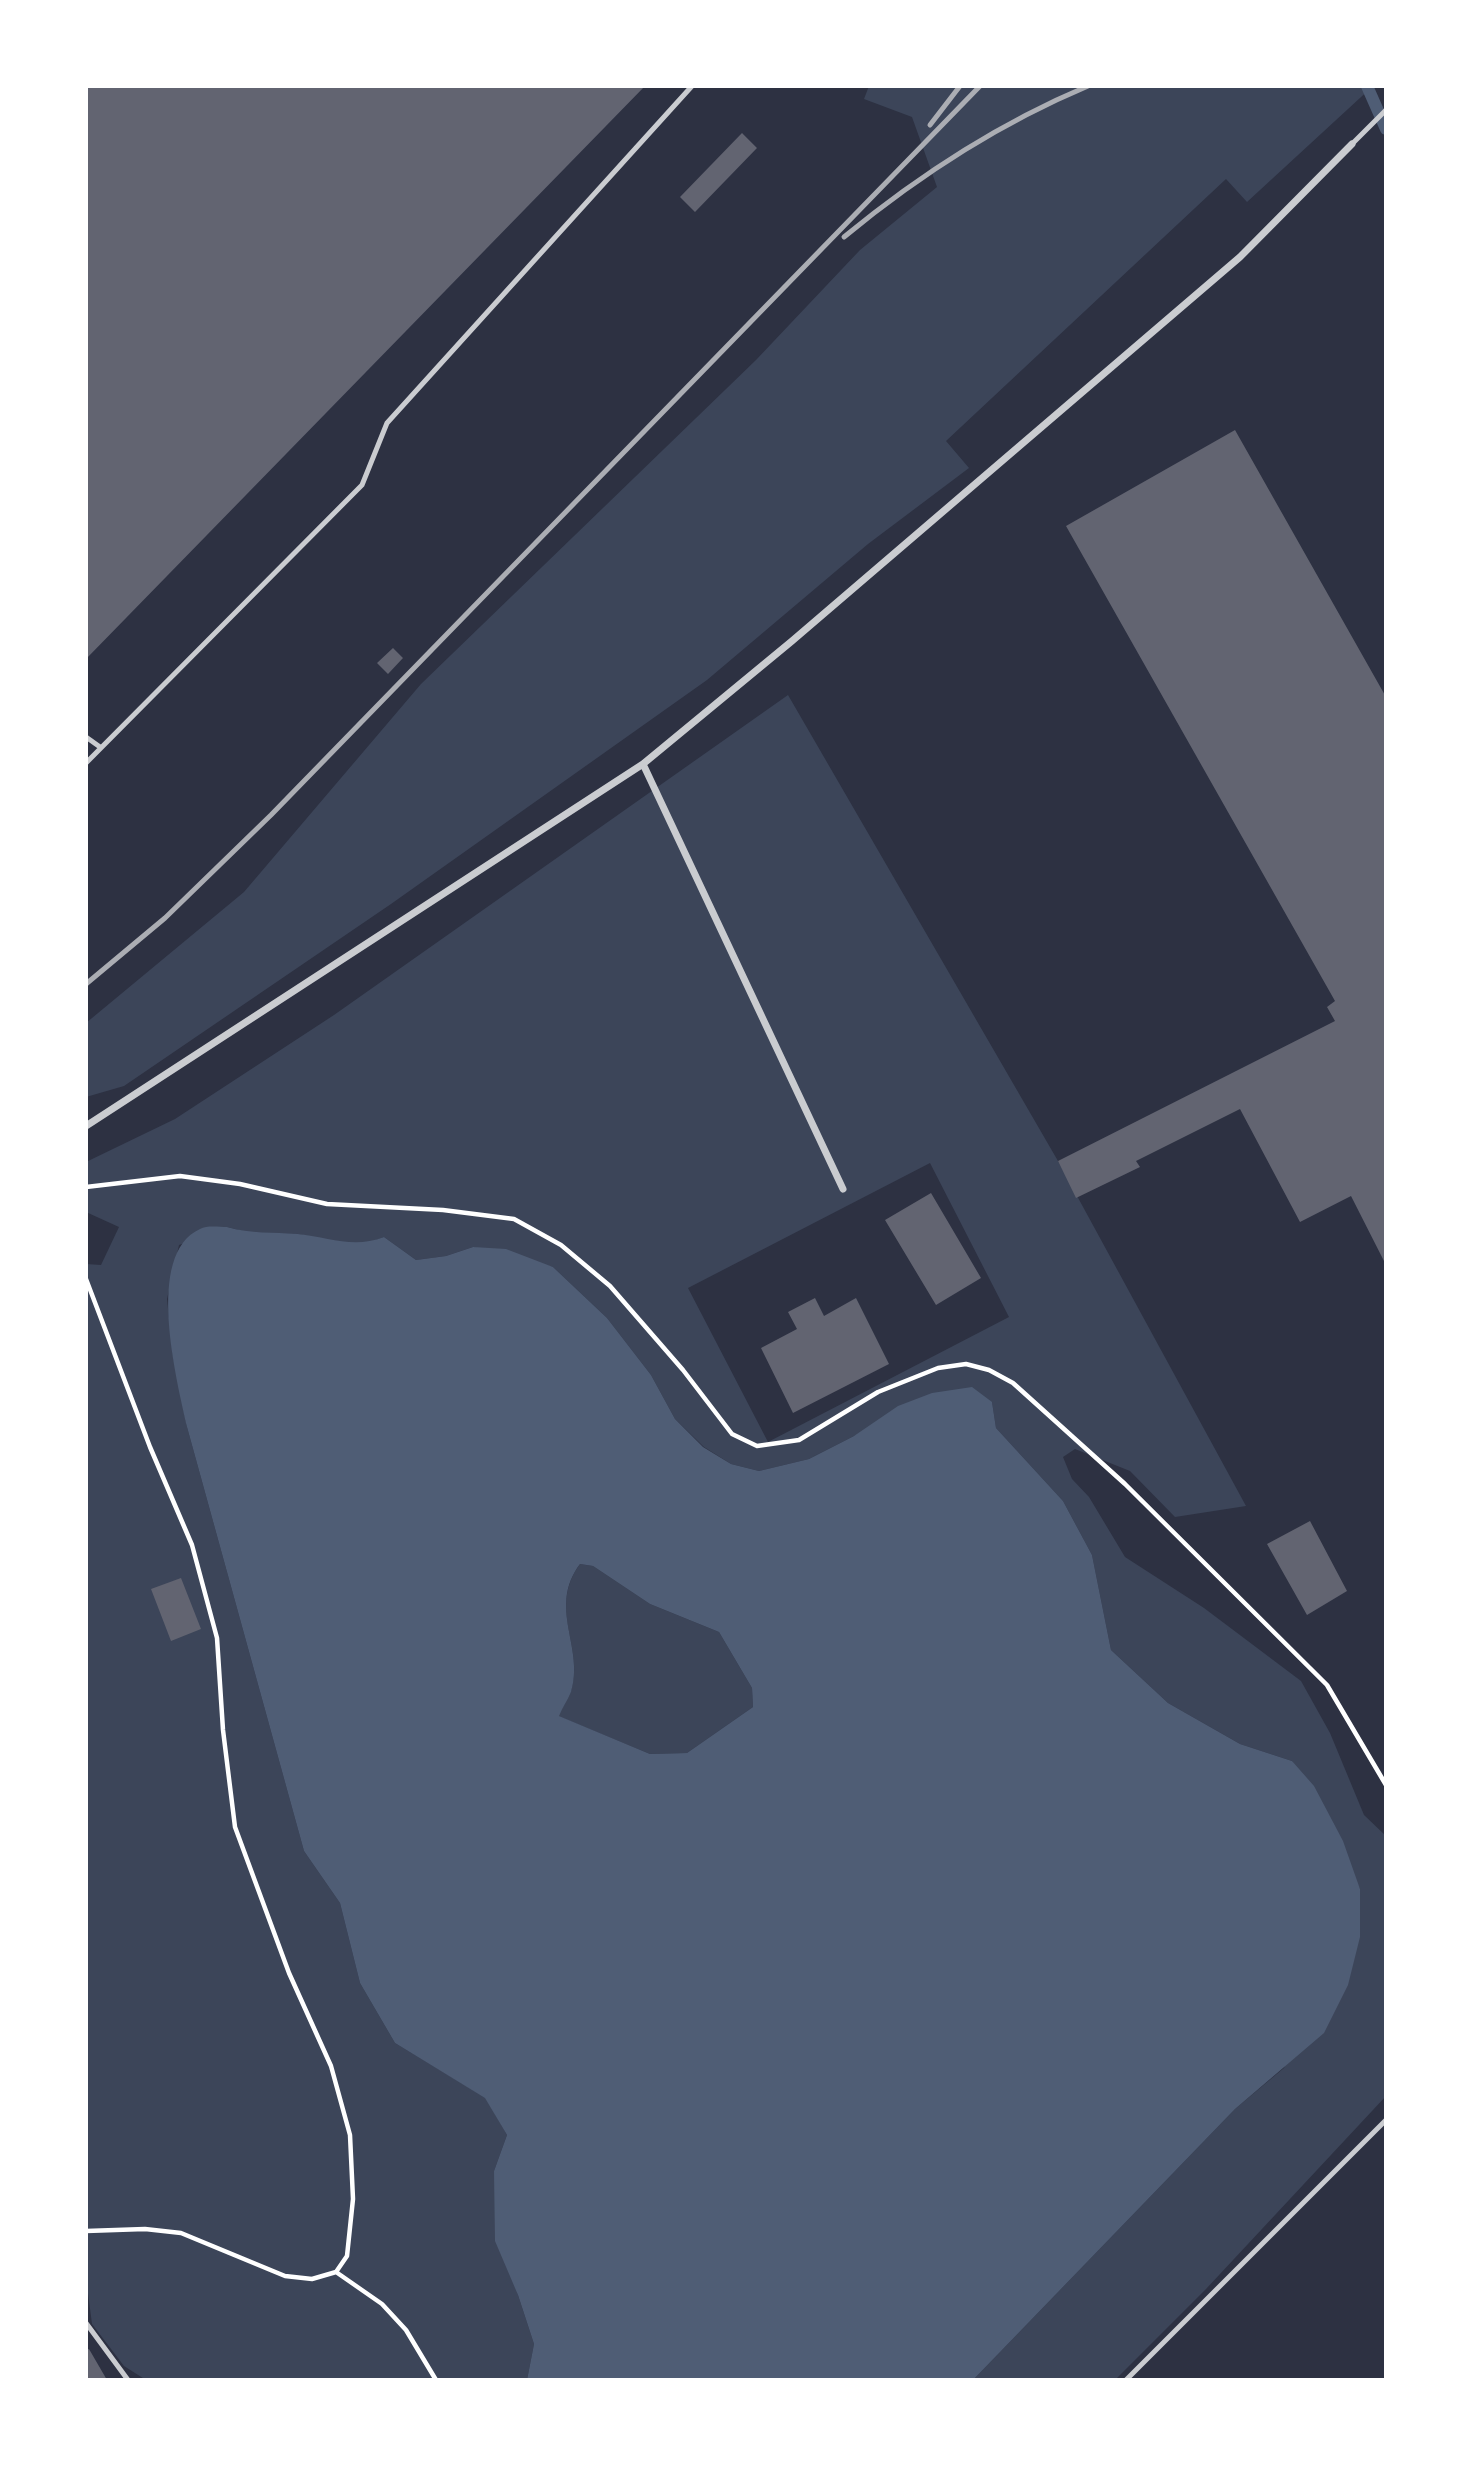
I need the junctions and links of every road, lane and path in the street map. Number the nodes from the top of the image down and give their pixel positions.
1 (692, 86) edge
2 (1386, 110) edge
3 (1352, 145) joint
4 (86, 737) edge
5 (100, 747) junction
6 (86, 762) edge
7 (643, 764) junction
8 (86, 1126) edge
9 (86, 1187) edge
10 (843, 1189) dead end
11 (86, 1279) edge
12 (1386, 1785) edge
13 (1386, 2120) edge
14 (86, 2231) edge
15 (336, 2272) junction
16 (86, 2323) edge
17 (128, 2380) edge
18 (436, 2380) edge
19 (1126, 2380) edge

1 - 5 lane
2 - 3 lane
3 - 7 street
4 - 5 lane
5 - 6 lane
7 - 8 street
7 - 10 street
9 - 12 path
11 - 15 path
13 - 19 lane
14 - 15 path
15 - 18 path
16 - 17 lane

